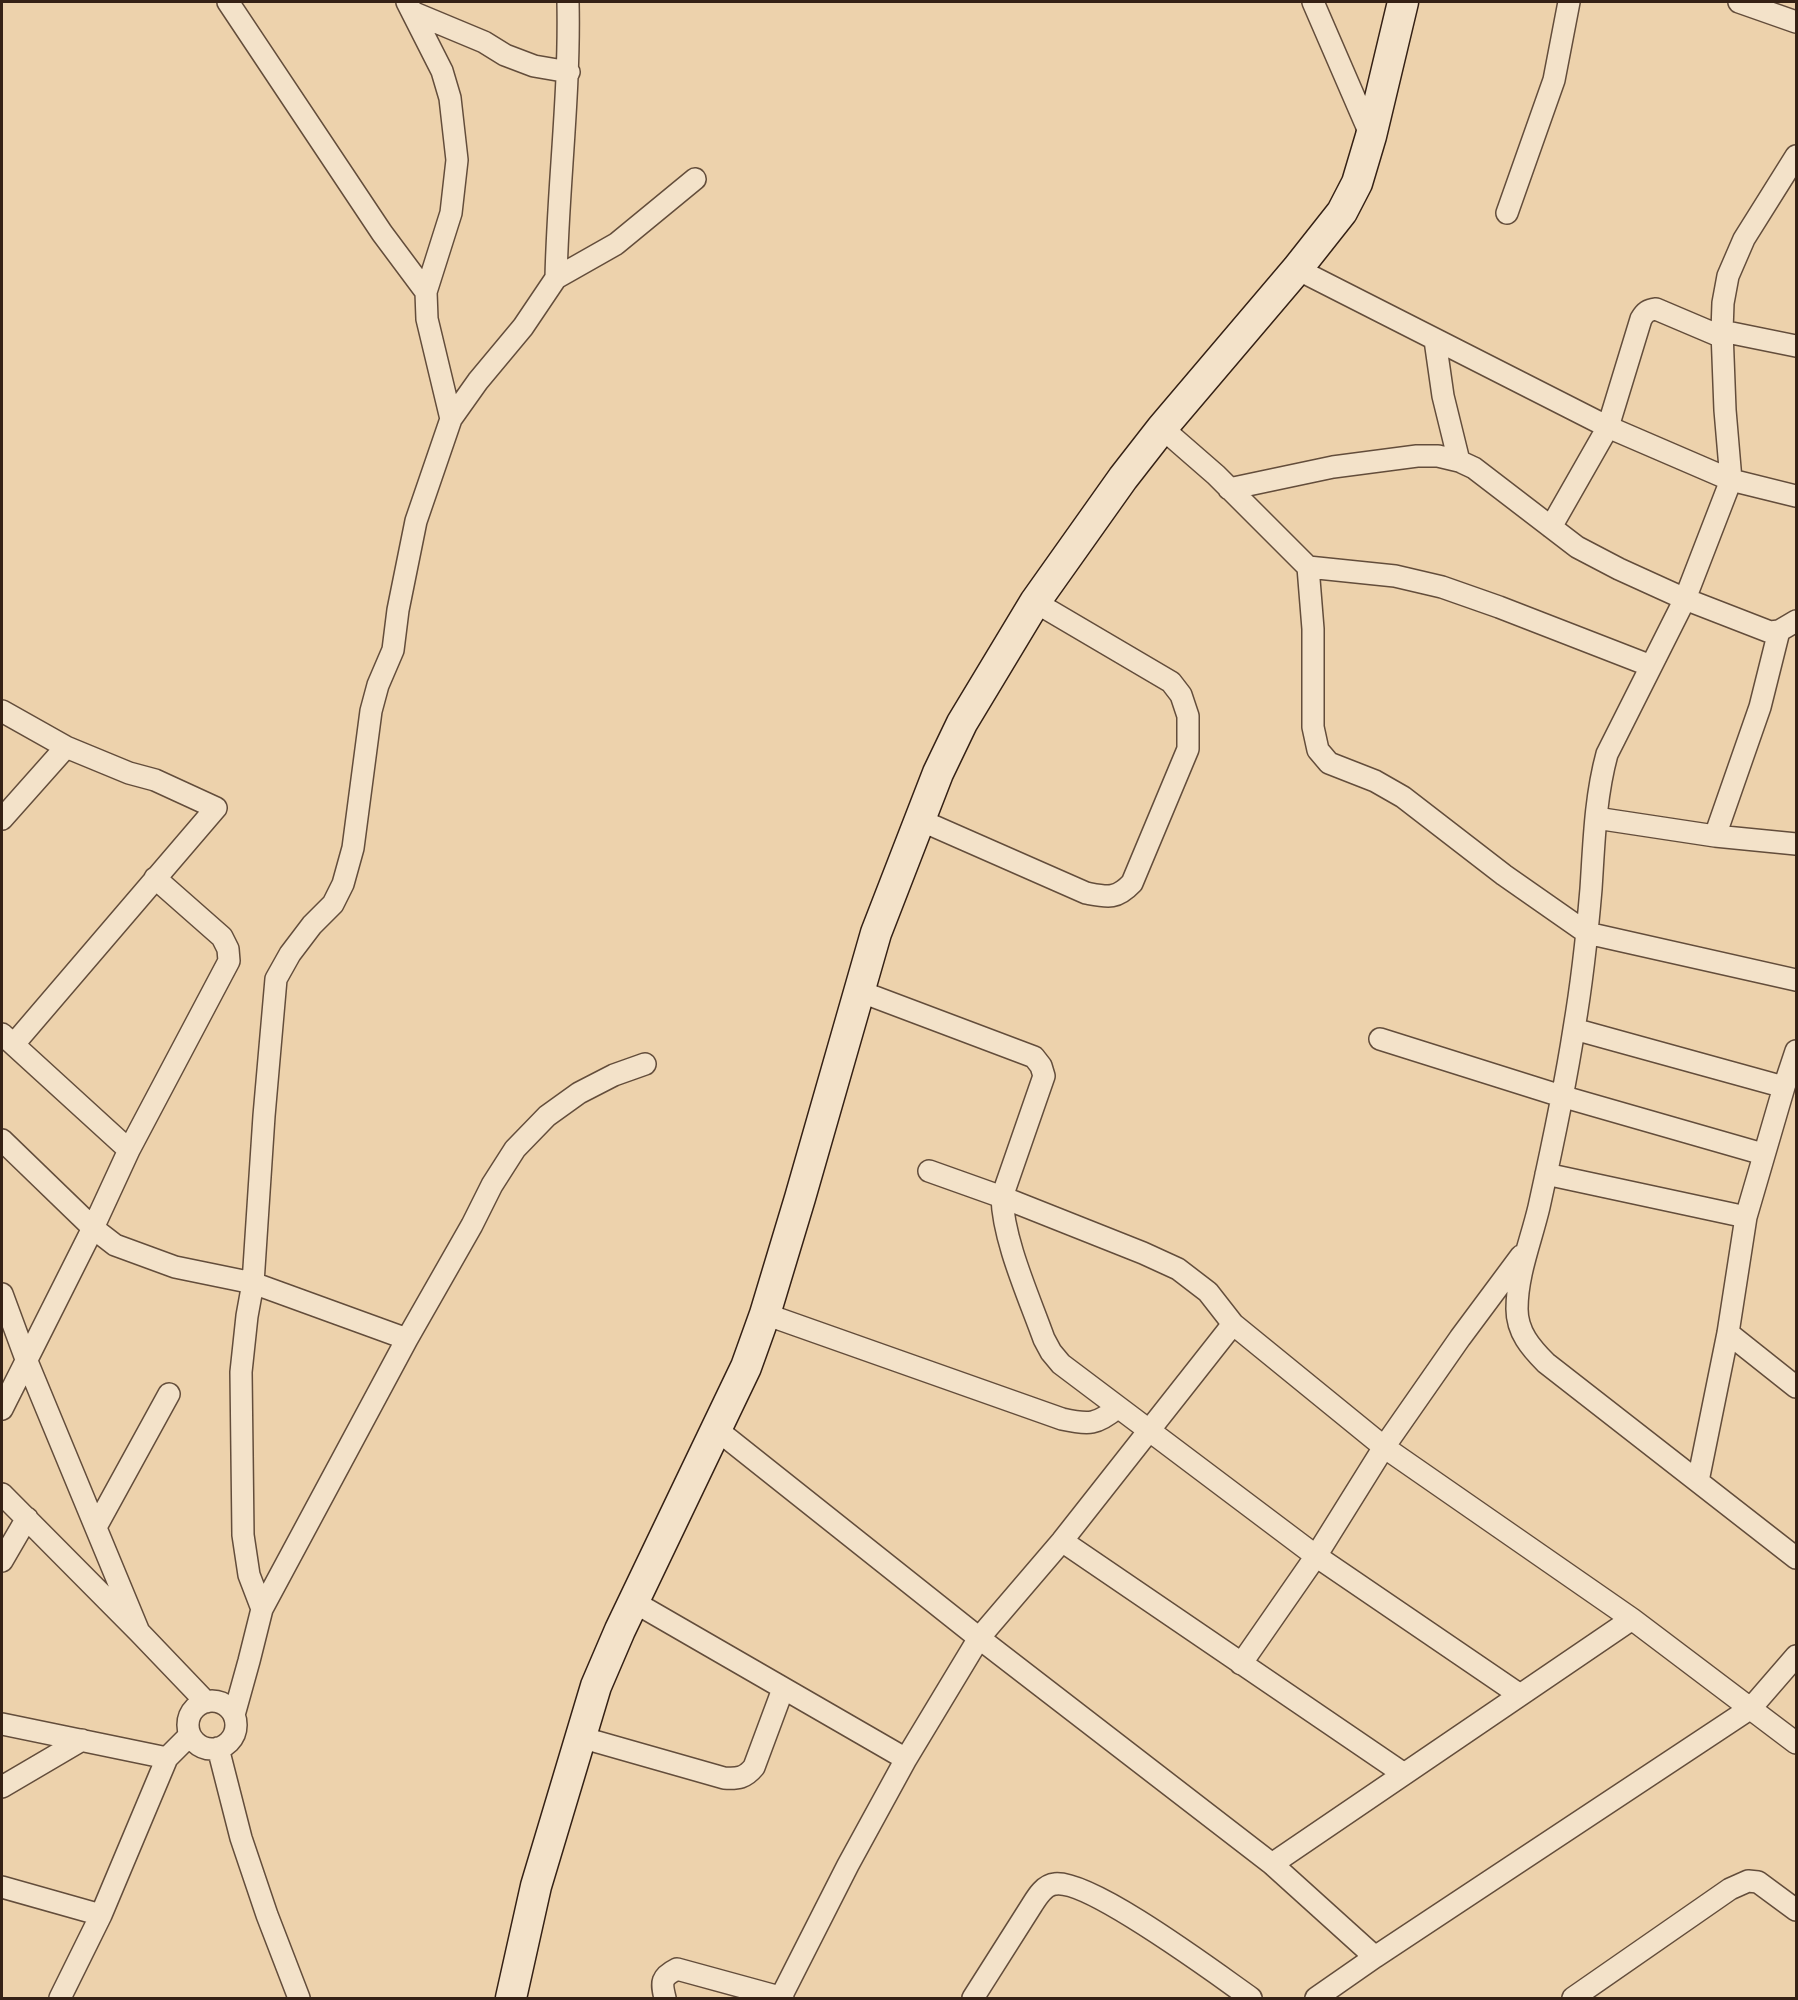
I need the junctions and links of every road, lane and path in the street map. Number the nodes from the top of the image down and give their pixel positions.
1 (228, 2) edge
2 (568, 2) edge
3 (1313, 2) edge
4 (1403, 2) edge
5 (1569, 2) edge
6 (1739, 2) edge
7 (410, 7) edge
8 (1797, 22) edge
9 (569, 72) junction
10 (1371, 136) junction
11 (1797, 156) edge
12 (695, 179) dead end
13 (1507, 213) dead end
14 (1297, 269) junction
15 (556, 278) junction
16 (426, 292) junction
17 (1722, 334) junction
18 (1435, 340) junction
19 (1797, 346) edge
20 (451, 419) junction
21 (1608, 427) junction
22 (1162, 428) junction
23 (1459, 461) junction
24 (1731, 480) junction
25 (1229, 489) junction
26 (1797, 496) edge
27 (1551, 527) junction
28 (1308, 567) junction
29 (1685, 599) junction
30 (1035, 602) junction
31 (1788, 626) edge
32 (1651, 666) junction
33 (2, 711) edge
34 (66, 747) junction
35 (1596, 818) junction
36 (2, 819) edge
37 (920, 820) junction
38 (1715, 836) junction
39 (1797, 844) edge
40 (155, 879) junction
41 (1587, 933) junction
42 (1797, 980) edge
43 (859, 991) junction
44 (1574, 1029) junction
45 (8, 1039) edge
46 (1380, 1039) dead end
47 (1797, 1051) edge
48 (645, 1064) dead end
49 (1784, 1087) junction
50 (1561, 1096) junction
51 (2, 1140) edge
52 (129, 1150) junction
53 (1763, 1154) junction
54 (929, 1171) dead end
55 (1546, 1174) junction
56 (1002, 1197) junction
57 (1746, 1217) junction
58 (93, 1228) junction
59 (1530, 1244) junction
60 (253, 1283) junction
61 (2, 1294) edge
62 (765, 1314) junction
63 (1233, 1324) junction
64 (1728, 1334) junction
65 (407, 1339) junction
66 (26, 1359) junction
67 (1797, 1387) edge
68 (169, 1394) dead end
69 (1118, 1407) junction
70 (2, 1409) edge
71 (716, 1429) junction
72 (1149, 1431) junction
73 (1384, 1447) junction
74 (1698, 1481) junction
75 (2, 1494) edge
76 (27, 1518) junction
77 (96, 1527) junction
78 (1062, 1540) junction
79 (1316, 1556) junction
80 (1797, 1558) edge
81 (2, 1561) edge
82 (634, 1602) junction
83 (262, 1609) junction
84 (1632, 1619) junction
85 (140, 1632) junction
86 (979, 1638) junction
87 (1797, 1656) edge
88 (1242, 1664) junction
89 (783, 1689) junction
90 (1520, 1695) junction
91 (206, 1701) junction
92 (1751, 1708) junction
93 (234, 1715) junction
94 (2, 1724) edge
95 (190, 1735) junction
96 (580, 1737) junction
97 (82, 1740) junction
98 (1797, 1743) edge
99 (218, 1748) junction
100 (167, 1758) junction
101 (906, 1758) junction
102 (1404, 1774) junction
103 (2, 1787) edge
104 (1272, 1864) junction
105 (2, 1887) edge
106 (1797, 1910) edge
107 (101, 1915) junction
108 (1375, 1957) junction
109 (977, 1996) edge
110 (60, 1998) edge
111 (299, 1998) edge
112 (511, 1998) edge
113 (665, 1998) edge
114 (782, 1998) edge
115 (1251, 1998) edge
116 (1316, 1998) edge
117 (1574, 1998) edge

1 - 16 street
2 - 9 street
3 - 10 street
4 - 10 street
5 - 13 street
6 - 8 street
7 - 9 street
7 - 16 street
9 - 15 street
10 - 14 street
11 - 17 street
12 - 15 street
14 - 18 street
14 - 22 street
15 - 20 street
16 - 20 street
17 - 19 street
17 - 21 street
17 - 24 street
18 - 21 street
18 - 23 street
20 - 60 street
21 - 24 street
21 - 27 street
22 - 25 street
22 - 30 street
23 - 25 street
23 - 27 street
24 - 26 street
24 - 29 street
25 - 28 street
27 - 29 street
28 - 32 street
28 - 41 street
29 - 31 street
29 - 32 street
30 - 37 street
30 - 37 street
31 - 38 street
32 - 35 street
33 - 34 street
34 - 36 street
34 - 40 street
35 - 38 street
35 - 41 street
37 - 43 street
38 - 39 street
40 - 45 street
40 - 52 street
41 - 42 street
41 - 44 street
43 - 56 street
43 - 62 street
44 - 49 street
44 - 50 street
45 - 52 street
46 - 50 street
47 - 49 street
48 - 65 street
49 - 53 street
50 - 53 street
50 - 55 street
51 - 58 street
52 - 58 street
53 - 57 street
54 - 56 street
55 - 57 street
55 - 59 street
56 - 63 street
56 - 69 street
57 - 64 street
58 - 60 street
58 - 66 street
59 - 73 street
59 - 74 street
60 - 65 street
60 - 83 street
61 - 66 street
62 - 69 street
62 - 71 street
63 - 72 street
63 - 73 street
64 - 67 street
64 - 74 street
65 - 83 street
66 - 70 street
66 - 77 street
68 - 77 street
69 - 72 street
71 - 82 street
71 - 86 street
72 - 78 street
72 - 79 street
73 - 79 street
73 - 84 street
74 - 80 street
75 - 76 street
76 - 81 street
76 - 85 street
77 - 85 street
78 - 86 street
78 - 88 street
79 - 88 street
79 - 90 street
82 - 89 street
82 - 96 street
83 - 93 street
84 - 90 street
84 - 92 street
85 - 91 street
86 - 101 street
86 - 104 street
87 - 92 street
88 - 102 street
89 - 96 street
89 - 101 street
90 - 102 street
91 - 93 street
91 - 95 street
92 - 98 street
92 - 108 street
93 - 99 street
94 - 97 street
95 - 99 street
95 - 100 street
96 - 112 street
97 - 100 street
97 - 103 street
99 - 111 street
100 - 107 street
101 - 114 street
102 - 104 street
104 - 108 street
105 - 107 street
106 - 117 street
107 - 110 street
108 - 116 street
109 - 115 street
113 - 114 street

